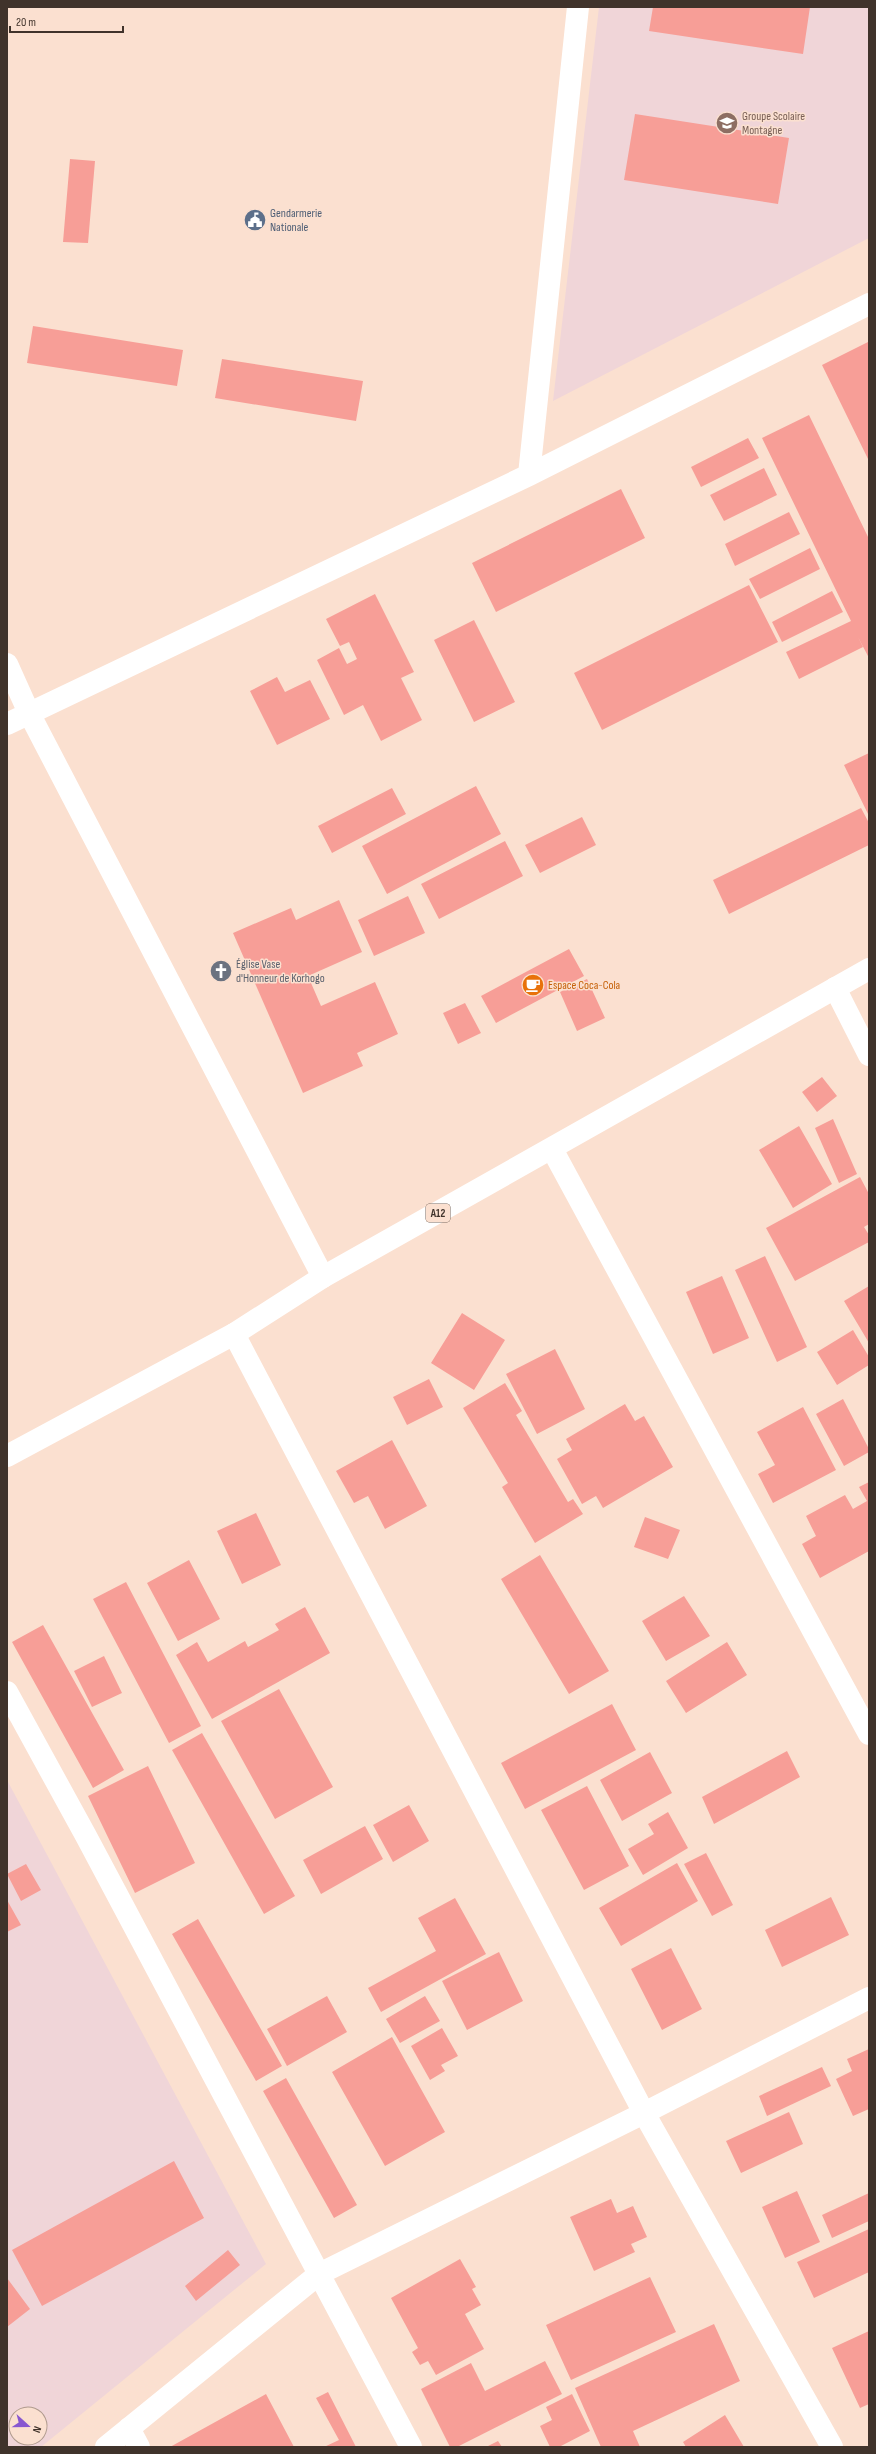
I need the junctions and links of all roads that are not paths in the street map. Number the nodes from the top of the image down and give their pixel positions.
1 (578, 7) edge
2 (869, 304) edge
3 (529, 475) junction
4 (7, 664) edge
5 (29, 713) junction
6 (7, 724) edge
7 (869, 968) edge
8 (835, 988) junction
9 (869, 1055) edge
10 (552, 1149) junction
11 (323, 1277) junction
12 (234, 1334) junction
13 (7, 1456) edge
14 (7, 1692) edge
15 (869, 1734) edge
16 (869, 1998) edge
17 (644, 2113) junction
18 (319, 2274) junction
19 (129, 2428) junction
20 (106, 2447) edge
21 (139, 2447) edge
22 (411, 2447) edge
23 (832, 2447) edge

1 - 3 street
2 - 3 street
3 - 5 street
4 - 5 street
5 - 6 street
5 - 11 street
7 - 8 street, A12
8 - 9 street
8 - 10 street, A12
10 - 11 street, A12
10 - 15 street
11 - 12 street, A12
12 - 13 street, A12
12 - 17 street
14 - 18 street
16 - 17 street
17 - 18 street
17 - 23 street
18 - 19 street
18 - 22 street
19 - 20 street
19 - 21 street

